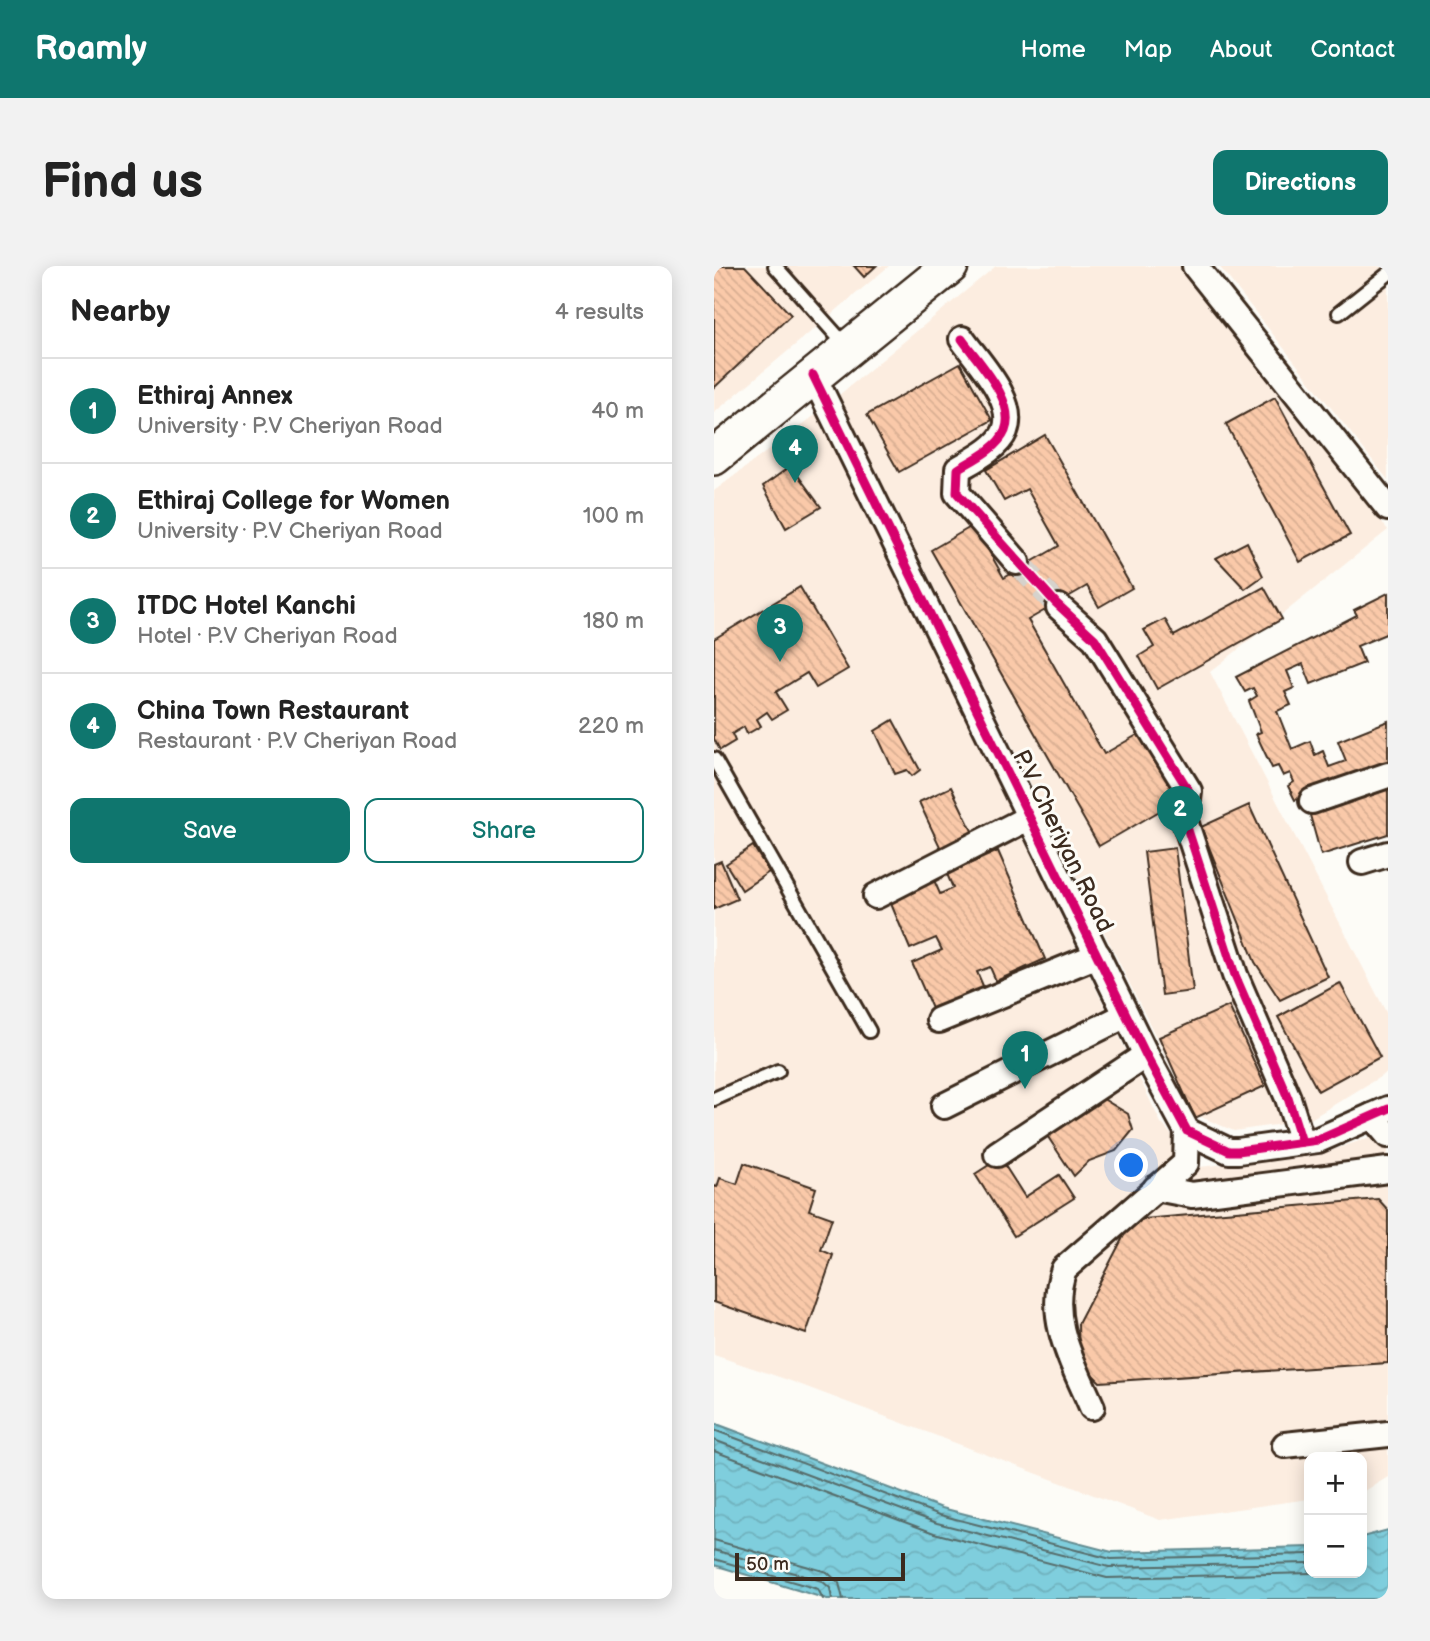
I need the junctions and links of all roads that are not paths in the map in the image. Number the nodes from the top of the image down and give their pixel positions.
1 (775, 266) edge
2 (950, 266) edge
3 (1195, 266) edge
4 (1388, 274) edge
5 (1339, 313) dead end
6 (962, 339) dead end
7 (848, 348) junction
8 (813, 375) junction
9 (714, 457) edge
10 (1388, 508) edge
11 (1017, 562) tunnel mouth
12 (1059, 607) tunnel mouth
13 (714, 759) edge
14 (1388, 775) edge
15 (1312, 801) dead end
16 (1030, 817) junction
17 (1388, 854) edge
18 (1362, 862) dead end
19 (876, 896) dead end
20 (1098, 955) junction
21 (1126, 1015) junction
22 (939, 1020) dead end
23 (869, 1031) dead end
24 (1146, 1055) junction
25 (778, 1071) dead end
26 (714, 1099) edge
27 (944, 1106) dead end
28 (1380, 1113) edge
29 (1187, 1130) junction
30 (1388, 1135) edge
31 (1302, 1142) junction
32 (998, 1154) dead end
33 (1388, 1170) edge
34 (1156, 1188) junction
35 (1092, 1407) dead end
36 (1388, 1434) edge
37 (1285, 1445) dead end

1 - 7 lane
2 - 7 main road
3 - 10 street
4 - 5 lane
6 - 11 street
7 - 8 main road
8 - 9 main road
8 - 16 street, P.V Cheriyan Road
12 - 31 street
13 - 23 lane
14 - 15 street
16 - 19 street
16 - 20 street, P.V Cheriyan Road
17 - 18 street
20 - 21 street, P.V Cheriyan Road
20 - 22 street
21 - 24 street, P.V Cheriyan Road
21 - 27 street
24 - 29 street, P.V Cheriyan Road
24 - 32 street
25 - 26 lane
28 - 30 street
28 - 31 street
29 - 31 street
29 - 34 street
33 - 34 street
34 - 35 street
36 - 37 street

